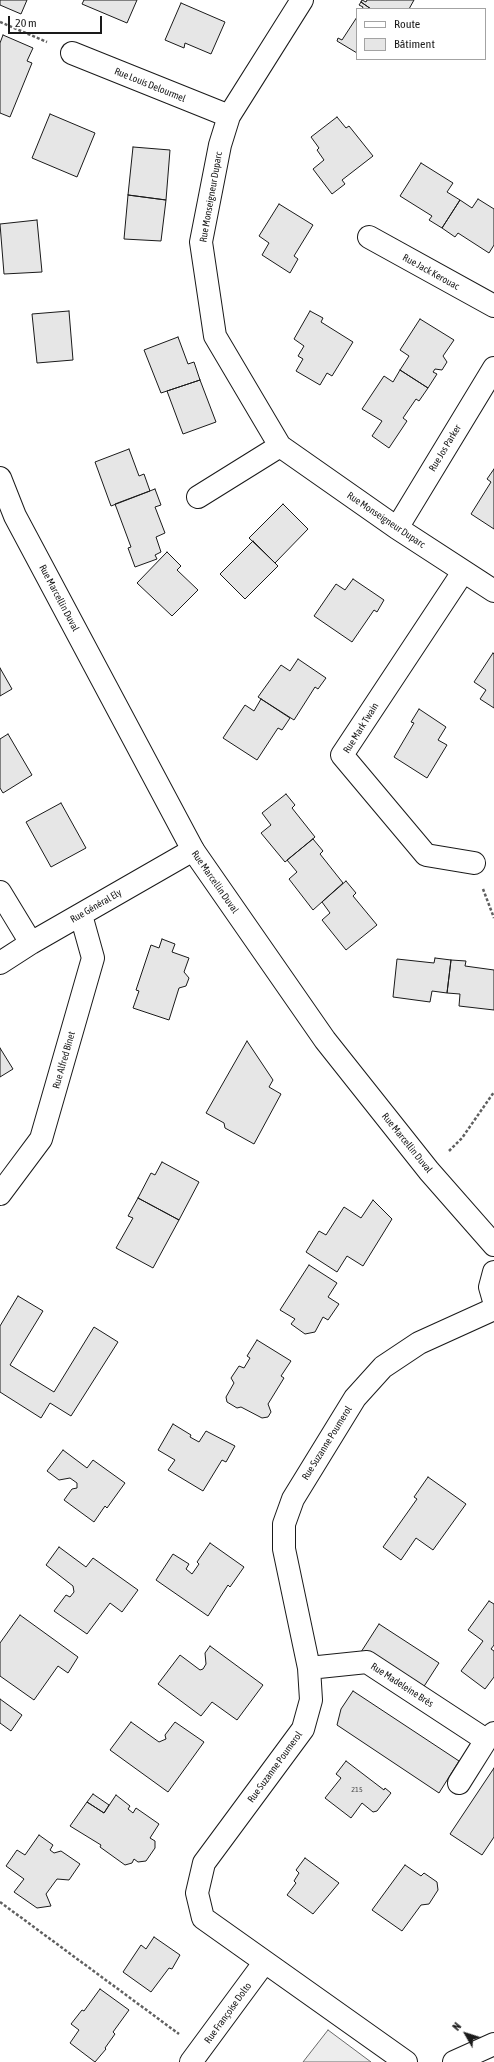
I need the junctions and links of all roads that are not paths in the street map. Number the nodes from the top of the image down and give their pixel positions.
1 (302, 0) edge
2 (72, 53) road end
3 (229, 116) junction
4 (369, 237) dead end
5 (494, 306) edge
6 (494, 368) edge
7 (280, 446) junction
8 (0, 478) edge
9 (198, 498) dead end
10 (397, 528) junction
11 (463, 572) junction
12 (494, 591) edge
13 (193, 850) junction
14 (474, 863) road end
15 (0, 892) edge
16 (81, 915) junction
17 (31, 943) junction
18 (0, 963) edge
19 (0, 1194) edge
20 (494, 1244) edge
21 (494, 1272) edge
22 (494, 1302) edge
23 (494, 1309) edge
24 (309, 1668) junction
25 (490, 1737) edge
26 (458, 1783) dead end
27 (264, 1963) junction
28 (494, 2044) edge
29 (196, 2056) edge
30 (401, 2061) edge
31 (454, 2062) edge

1 - 3 street, Rue Monseigneur Duparc
2 - 3 street, Rue Louis Delourmel
3 - 7 street, Rue Monseigneur Duparc
4 - 5 street, Rue Jack Kerouac
6 - 10 street, Rue Jos Parker
7 - 9 street
7 - 10 street, Rue Monseigneur Duparc
8 - 13 street, Rue Marcellin Duval
10 - 11 street, Rue Monseigneur Duparc
11 - 12 street, Rue Monseigneur Duparc
11 - 14 street, Rue Mark Twain
13 - 16 street, Rue Général Ely
13 - 20 street, Rue Marcellin Duval
15 - 17 street
16 - 17 street, Rue Général Ely
16 - 19 street, Rue Alfred Binet
17 - 18 street, Rue Général Ely
21 - 22 street
23 - 24 street, Rue Suzanne Poumerol
24 - 25 street, Rue Madeleine Brès
24 - 27 street, Rue Suzanne Poumerol
25 - 26 street, Rue Madeleine Brès
27 - 29 street, Rue Françoise Dolto
27 - 30 street, Rue Suzanne Poumerol
28 - 31 street

